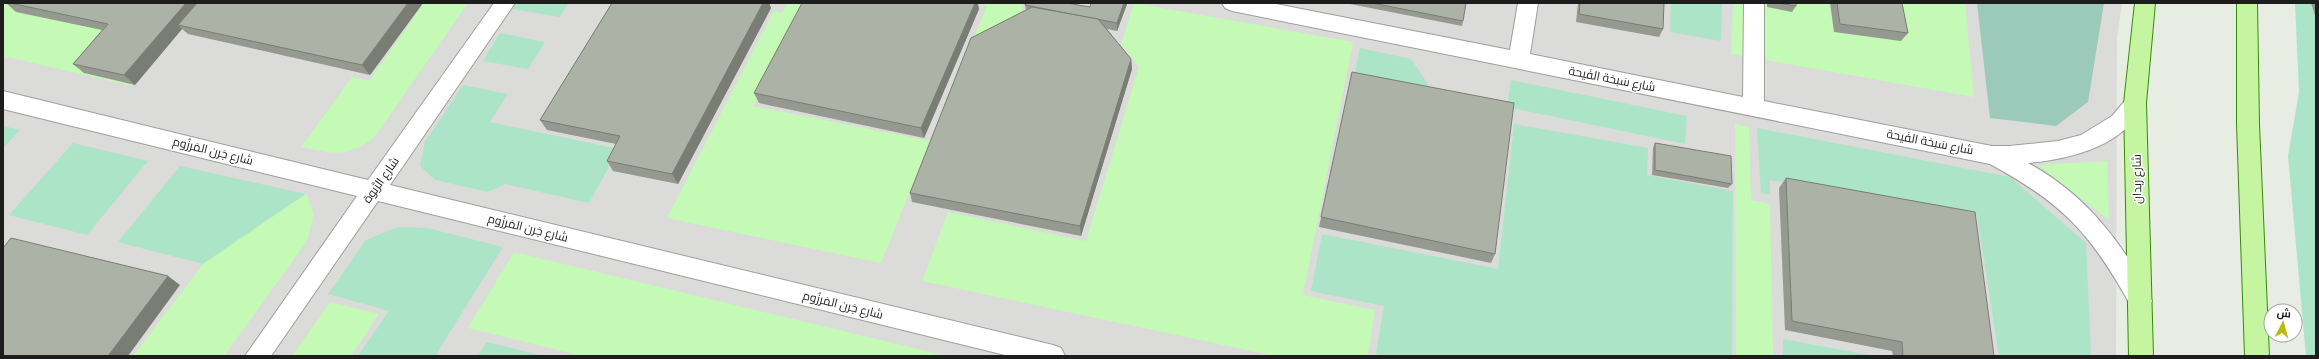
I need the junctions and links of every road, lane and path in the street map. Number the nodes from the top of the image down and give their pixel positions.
1 (505, 3) edge
2 (1232, 3) edge
3 (1528, 3) edge
4 (1754, 3) edge
5 (2145, 3) edge
6 (2247, 3) edge
7 (1519, 60) junction
8 (3, 100) edge
9 (2135, 103) junction
10 (1753, 107) junction
11 (1992, 155) junction
12 (374, 190) junction
13 (2140, 301) junction
14 (257, 356) edge
15 (1053, 356) edge
16 (2141, 356) edge
17 (2257, 356) edge

1 - 12 street, شارع الرَّبوة
2 - 7 street, شارع سَبخة الفَيحة
3 - 7 street
4 - 10 street
5 - 9 main road, شارع ربدان
6 - 17 main road
7 - 10 street, شارع سَبخة الفَيحة
8 - 12 street, شارع جَرن المَرزُوم
9 - 11 street, شارع سَبخة الفَيحة
9 - 13 main road, شارع ربدان
10 - 11 street, شارع سَبخة الفَيحة
11 - 13 street, شارع سَبخة الفَيحة
12 - 14 street, شارع الرَّبوة
12 - 15 street, شارع جَرن المَرزُوم
13 - 16 main road, شارع ربدان

